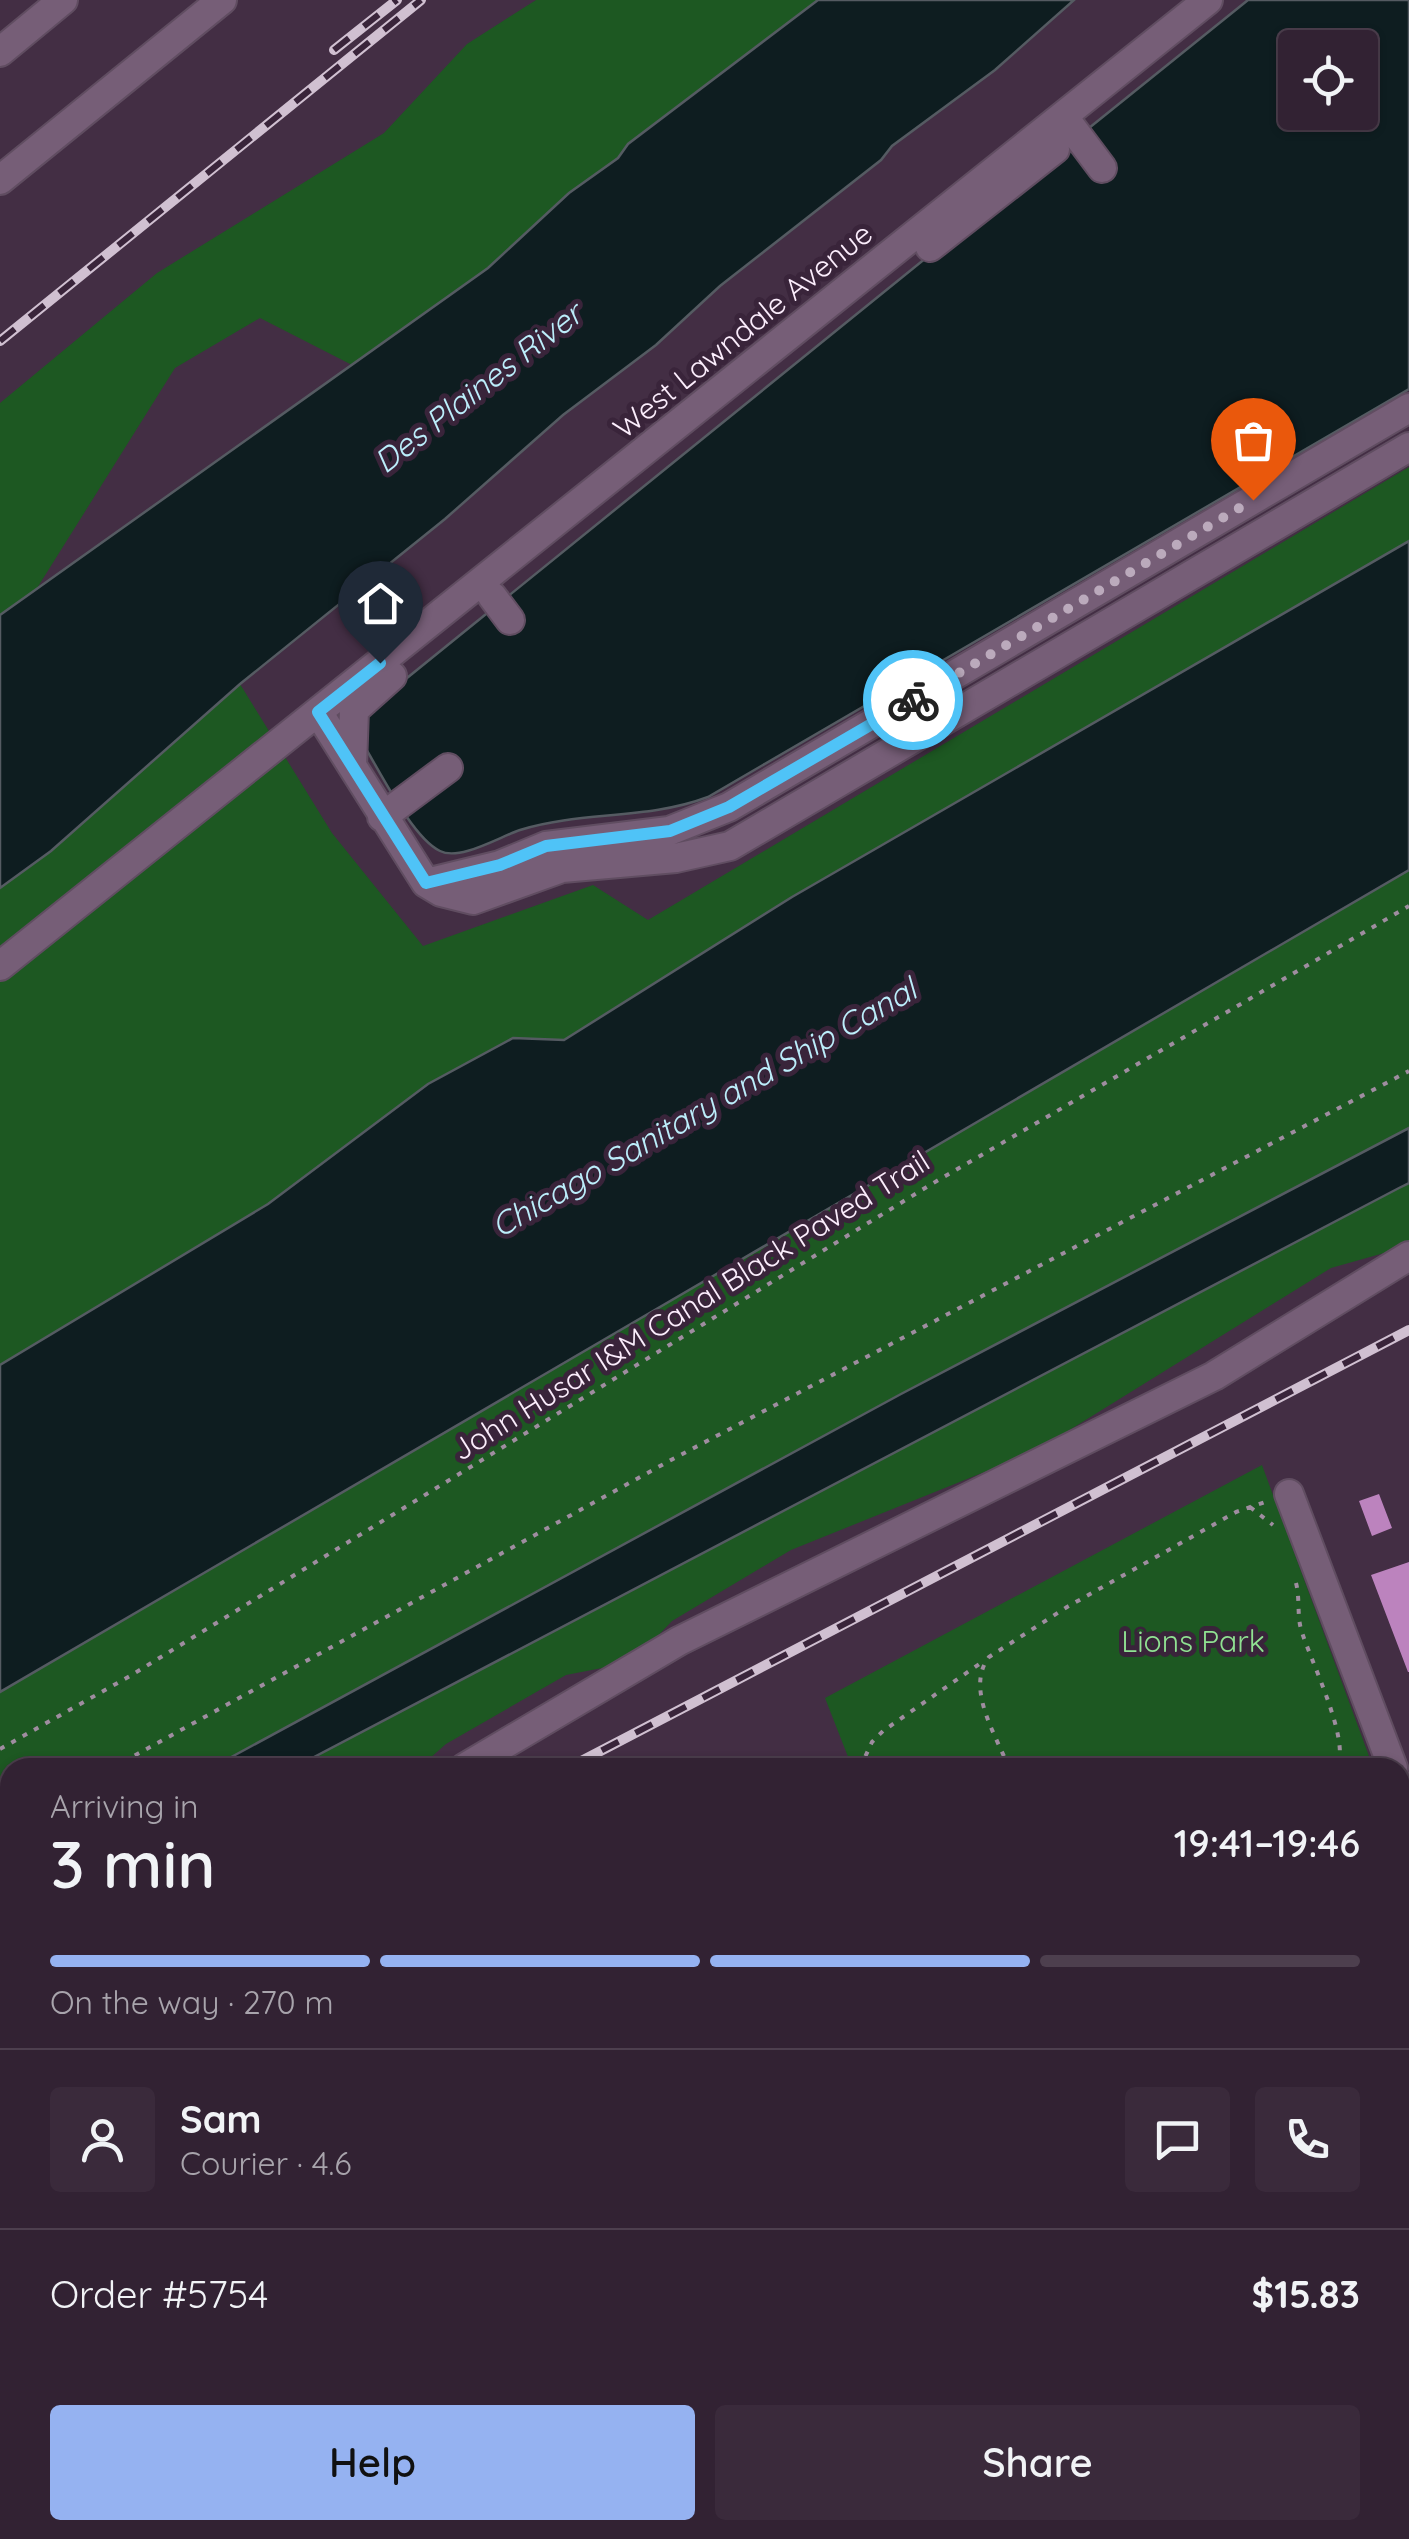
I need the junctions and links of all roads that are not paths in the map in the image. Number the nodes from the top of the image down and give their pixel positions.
1 (63, 0) edge
2 (222, 0) edge
3 (1208, 0) edge
4 (0, 52) edge
5 (1063, 116) junction
6 (1055, 149) dead end
7 (1102, 168) dead end
8 (0, 180) edge
9 (1409, 408) edge
10 (1409, 447) edge
11 (492, 596) junction
12 (510, 620) dead end
13 (318, 712) junction
14 (352, 767) junction
15 (448, 768) dead end
16 (382, 817) junction
17 (426, 883) junction
18 (0, 966) edge
19 (1409, 1256) edge
20 (1289, 1494) road end
21 (481, 1758) edge
22 (1390, 1758) edge

1 - 4 street
2 - 8 street
3 - 5 street, West Lawndale Avenue
5 - 7 street
5 - 13 street, West Lawndale Avenue
6 - 11 street
9 - 17 street
10 - 17 street
11 - 12 street
11 - 14 street
13 - 14 street
13 - 18 street, West Lawndale Avenue
14 - 16 street
15 - 16 street
16 - 17 street
19 - 21 street
20 - 22 street

